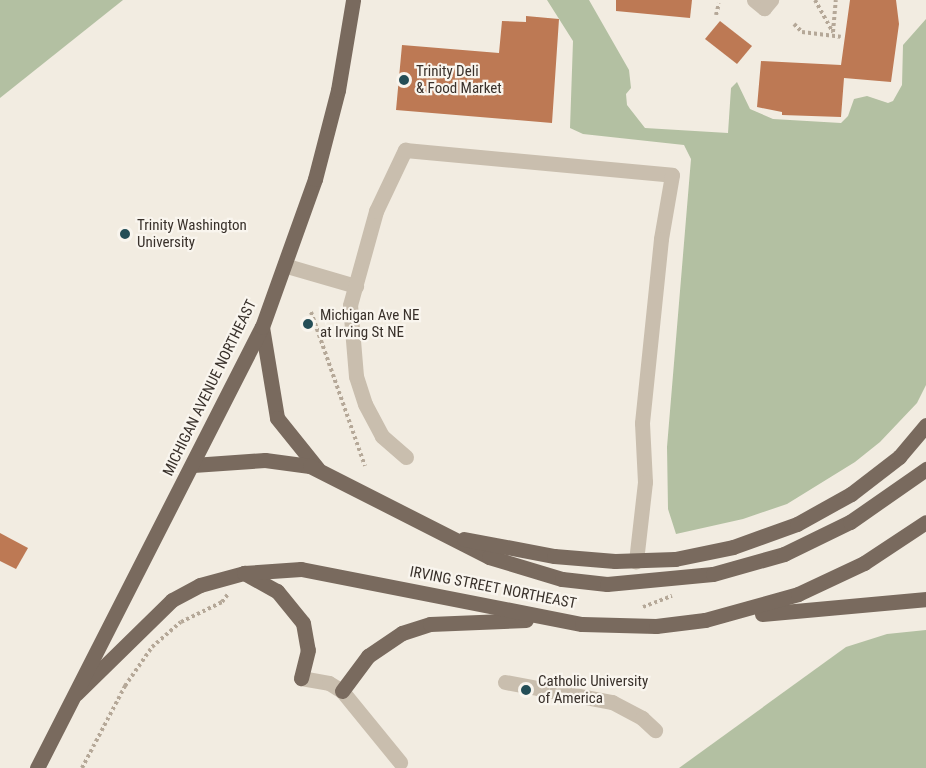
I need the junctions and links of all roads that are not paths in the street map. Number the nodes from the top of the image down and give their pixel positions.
1 (352, 0) edge
2 (754, 0) edge
3 (771, 0) edge
4 (287, 266) junction
5 (356, 286) junction
6 (262, 327) junction
7 (926, 425) edge
8 (406, 457) dead end
9 (193, 465) junction
10 (318, 469) junction
11 (926, 469) edge
12 (926, 522) edge
13 (442, 535) junction
14 (636, 561) junction
15 (244, 573) junction
16 (926, 599) edge
17 (556, 619) junction
18 (705, 620) junction
19 (301, 678) joint
20 (505, 682) dead end
21 (342, 691) junction
22 (76, 694) junction
23 (655, 730) dead end
24 (400, 762) dead end
25 (37, 768) edge

1 - 4 main road, MICHIGAN AVENUE NORTHEAST
2 - 3 street
4 - 5 street
4 - 6 main road, MICHIGAN AVENUE NORTHEAST
5 - 8 street
5 - 14 street
6 - 9 main road, MICHIGAN AVENUE NORTHEAST
6 - 10 main road
7 - 14 main road
9 - 10 main road, IRVING STREET NORTHEAST
9 - 22 main road, MICHIGAN AVENUE NORTHEAST
10 - 13 main road, IRVING STREET NORTHEAST
11 - 13 main road, IRVING STREET NORTHEAST
12 - 18 main road, IRVING STREET NORTHEAST
13 - 14 main road
15 - 17 main road, IRVING STREET NORTHEAST
15 - 19 main road
15 - 22 main road, IRVING STREET NORTHEAST
16 - 18 main road
17 - 18 main road, IRVING STREET NORTHEAST
17 - 21 main road
19 - 21 street
20 - 23 street
21 - 24 street
22 - 25 main road, MICHIGAN AVENUE NORTHEAST

